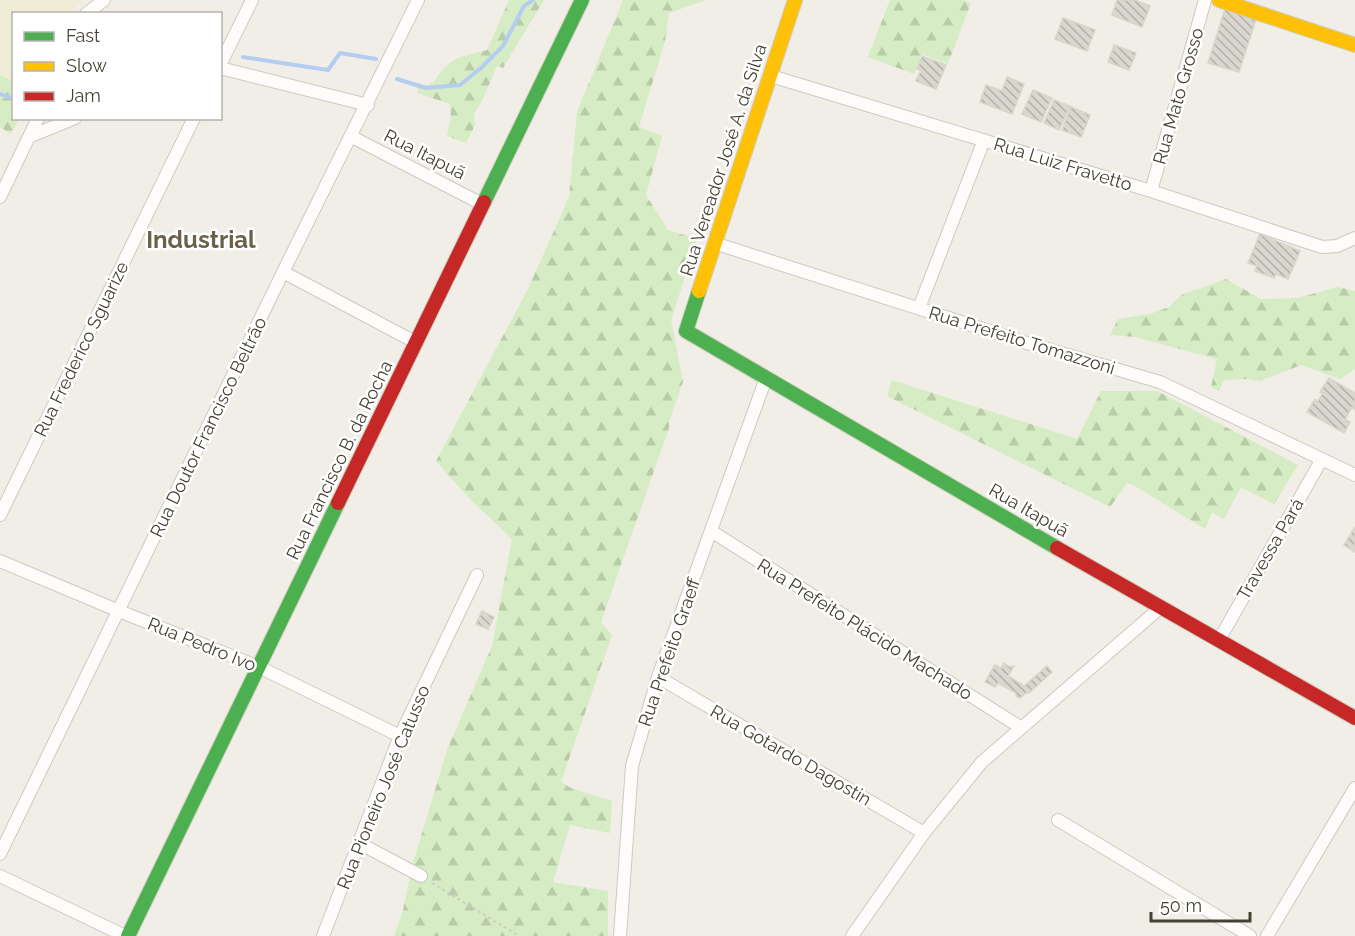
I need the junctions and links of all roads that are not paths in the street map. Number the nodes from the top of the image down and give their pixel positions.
1 (104, 0) edge
2 (252, 0) edge
3 (418, 0) edge
4 (582, 0) edge
5 (795, 0) edge
6 (1205, 0) edge
7 (1219, 0) edge
8 (89, 12) edge
9 (1355, 45) edge
10 (222, 62) edge
11 (222, 67) edge
12 (771, 76) junction
13 (368, 105) junction
14 (37, 120) edge
15 (70, 120) edge
16 (193, 120) edge
17 (31, 136) junction
18 (352, 136) junction
19 (984, 140) junction
20 (1151, 191) junction
21 (0, 197) edge
22 (482, 204) junction
23 (1355, 238) edge
24 (714, 243) junction
25 (283, 272) junction
26 (920, 308) junction
27 (686, 331) joint
28 (415, 342) junction
29 (765, 378) junction
30 (1322, 459) junction
31 (1355, 475) edge
32 (0, 515) edge
33 (711, 531) junction
34 (0, 561) edge
35 (477, 575) dead end
36 (1160, 608) junction
37 (119, 611) junction
38 (1219, 640) junction
39 (259, 667) junction
40 (658, 677) junction
41 (1355, 718) edge
42 (1020, 727) junction
43 (400, 736) junction
44 (1355, 788) edge
45 (1058, 820) dead end
46 (924, 833) junction
47 (359, 843) junction
48 (0, 854) edge
49 (0, 876) edge
50 (421, 876) road end
51 (126, 936) edge
52 (323, 936) edge
53 (620, 936) edge
54 (852, 936) edge
55 (1250, 936) edge
56 (1267, 936) edge

1 - 8 street
2 - 10 street
3 - 13 street, Rua Doutor Francisco Beltrão
4 - 22 street, Rua Francisco B. da Rocha
5 - 12 street, Rua Vereador José A. da Silva
6 - 20 street, Rua Mato Grosso
7 - 9 street
11 - 13 street
12 - 19 street, Rua Luiz Fravetto
12 - 24 street, Rua Vereador José A. da Silva
13 - 18 street, Rua Doutor Francisco Beltrão
14 - 17 street
15 - 17 street
16 - 32 street, Rua Frederico Sguarize
17 - 21 street
18 - 22 street, Rua Itapuã
18 - 25 street, Rua Doutor Francisco Beltrão
19 - 20 street, Rua Luiz Fravetto
19 - 26 street
20 - 23 street, Rua Luiz Fravetto
22 - 28 street, Rua Francisco B. da Rocha
24 - 26 street, Rua Prefeito Tomazzoni
24 - 27 street, Rua Vereador José A. da Silva
25 - 28 street
25 - 37 street, Rua Doutor Francisco Beltrão
26 - 30 street, Rua Prefeito Tomazzoni
27 - 29 street, Rua Itapuã
28 - 39 street, Rua Francisco B. da Rocha
29 - 33 street, Rua Prefeito Graeff
29 - 36 street, Rua Itapuã
30 - 31 street, Rua Prefeito Tomazzoni
30 - 38 street, Travessa Pará
33 - 40 street, Rua Prefeito Graeff
33 - 42 street, Rua Prefeito Plácido Machado
34 - 37 street, Rua Pedro Ivo
35 - 43 street, Rua Pioneiro José Catusso
36 - 38 street, Rua Itapuã
36 - 42 street
37 - 39 street, Rua Pedro Ivo
37 - 48 street, Rua Doutor Francisco Beltrão
38 - 41 street, Rua Itapuã
39 - 43 street, Rua Pedro Ivo
39 - 51 street, Rua Francisco B. da Rocha
40 - 46 street, Rua Gotardo Dagostin
40 - 53 street, Rua Prefeito Graeff
42 - 46 street
43 - 47 street, Rua Pioneiro José Catusso
44 - 56 street
45 - 55 street
46 - 54 street
47 - 50 street
47 - 52 street, Rua Pioneiro José Catusso
49 - 51 street

